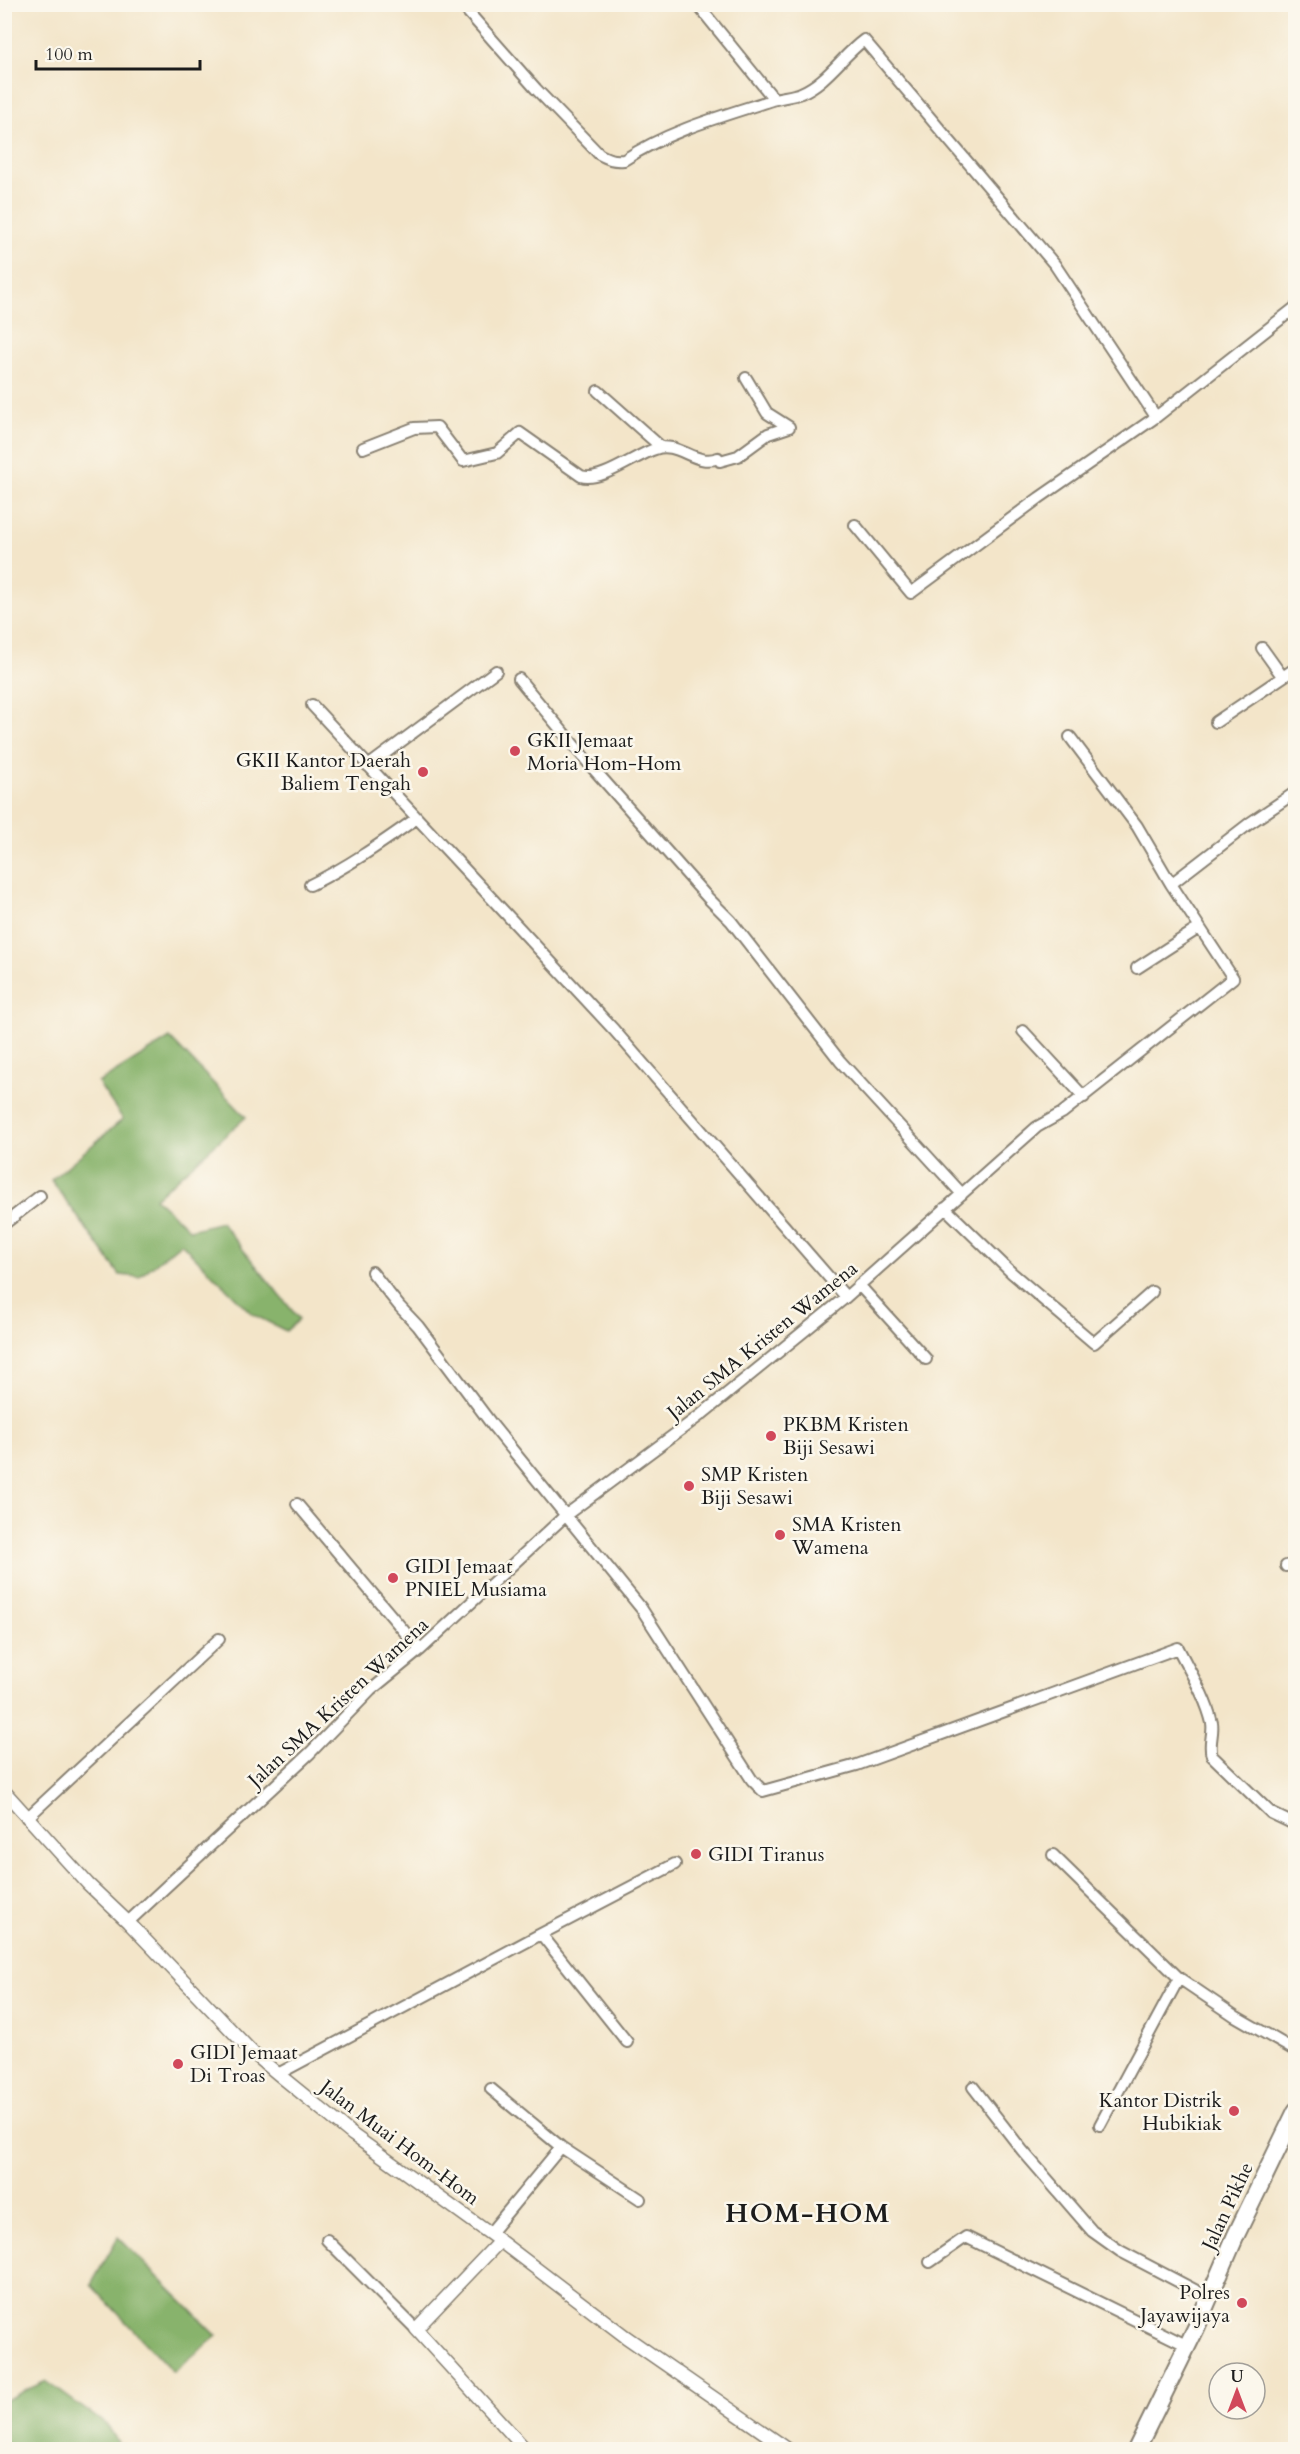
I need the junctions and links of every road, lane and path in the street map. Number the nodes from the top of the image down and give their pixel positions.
1 (461, 4) edge
2 (697, 4) edge
3 (774, 99) junction
4 (1296, 307) edge
5 (746, 378) dead end
6 (598, 391) dead end
7 (1156, 417) junction
8 (661, 447) junction
9 (363, 448) dead end
10 (855, 525) dead end
11 (1262, 648) dead end
12 (1296, 668) edge
13 (496, 671) dead end
14 (1282, 676) junction
15 (519, 679) dead end
16 (312, 705) dead end
17 (1216, 722) dead end
18 (1070, 737) dead end
19 (368, 765) junction
20 (1296, 792) edge
21 (417, 818) junction
22 (1171, 884) junction
23 (310, 885) dead end
24 (1199, 928) junction
25 (1137, 968) dead end
26 (1023, 1031) dead end
27 (1084, 1097) junction
28 (962, 1194) junction
29 (40, 1196) dead end
30 (945, 1208) junction
31 (4, 1224) edge
32 (372, 1272) dead end
33 (859, 1285) junction
34 (1152, 1292) dead end
35 (846, 1298) junction
36 (926, 1359) dead end
37 (297, 1504) dead end
38 (566, 1515) junction
39 (219, 1639) dead end
40 (420, 1650) junction
41 (4, 1791) edge
42 (27, 1818) junction
43 (1296, 1825) edge
44 (1053, 1854) dead end
45 (675, 1864) dead end
46 (128, 1922) junction
47 (541, 1934) junction
48 (1179, 1978) junction
49 (627, 2042) dead end
50 (1296, 2051) edge
51 (278, 2074) junction
52 (973, 2087) dead end
53 (491, 2089) dead end
54 (1296, 2111) edge
55 (1100, 2125) dead end
56 (561, 2147) junction
57 (640, 2199) dead end
58 (490, 2233) junction
59 (327, 2240) dead end
60 (500, 2241) junction
61 (930, 2262) dead end
62 (1208, 2296) junction
63 (416, 2329) junction
64 (1186, 2345) junction
65 (526, 2450) edge
66 (789, 2450) edge
67 (1136, 2450) edge

1 - 3 street
2 - 3 street
3 - 7 street
4 - 7 street
5 - 8 street
6 - 8 street
7 - 10 street
8 - 9 street
11 - 14 street
12 - 14 street
13 - 19 street
14 - 17 street
15 - 28 street
16 - 19 street
18 - 22 street, Jalan SMA Kristen Wamena
19 - 21 street
20 - 22 street
21 - 23 street
21 - 35 street
22 - 24 street, Jalan SMA Kristen Wamena
24 - 25 street
24 - 27 street, Jalan SMA Kristen Wamena
26 - 27 street
27 - 28 street, Jalan SMA Kristen Wamena
28 - 30 street, Jalan SMA Kristen Wamena
29 - 31 street
30 - 33 street, Jalan SMA Kristen Wamena
30 - 34 street
32 - 38 street
33 - 35 street, Jalan SMA Kristen Wamena
33 - 36 street
35 - 38 street, Jalan SMA Kristen Wamena
37 - 40 street
38 - 40 street, Jalan SMA Kristen Wamena
38 - 43 street
39 - 42 street
40 - 46 street, Jalan SMA Kristen Wamena
41 - 42 street, Jalan Muai Hom-Hom
42 - 46 street, Jalan Muai Hom-Hom
44 - 48 street
45 - 47 street
46 - 51 street, Jalan Muai Hom-Hom
47 - 49 street
47 - 51 street
48 - 50 street
48 - 55 street
51 - 58 street, Jalan Muai Hom-Hom
52 - 62 street
53 - 56 street
54 - 62 highway, Jalan Pikhe
56 - 57 street
56 - 58 street
58 - 60 street, Jalan Muai Hom-Hom
59 - 63 street
60 - 63 street
60 - 66 street, Jalan Muai Hom-Hom
61 - 64 street
62 - 64 highway, Jalan Pikhe
63 - 65 street
64 - 67 highway, Jalan Pikhe

